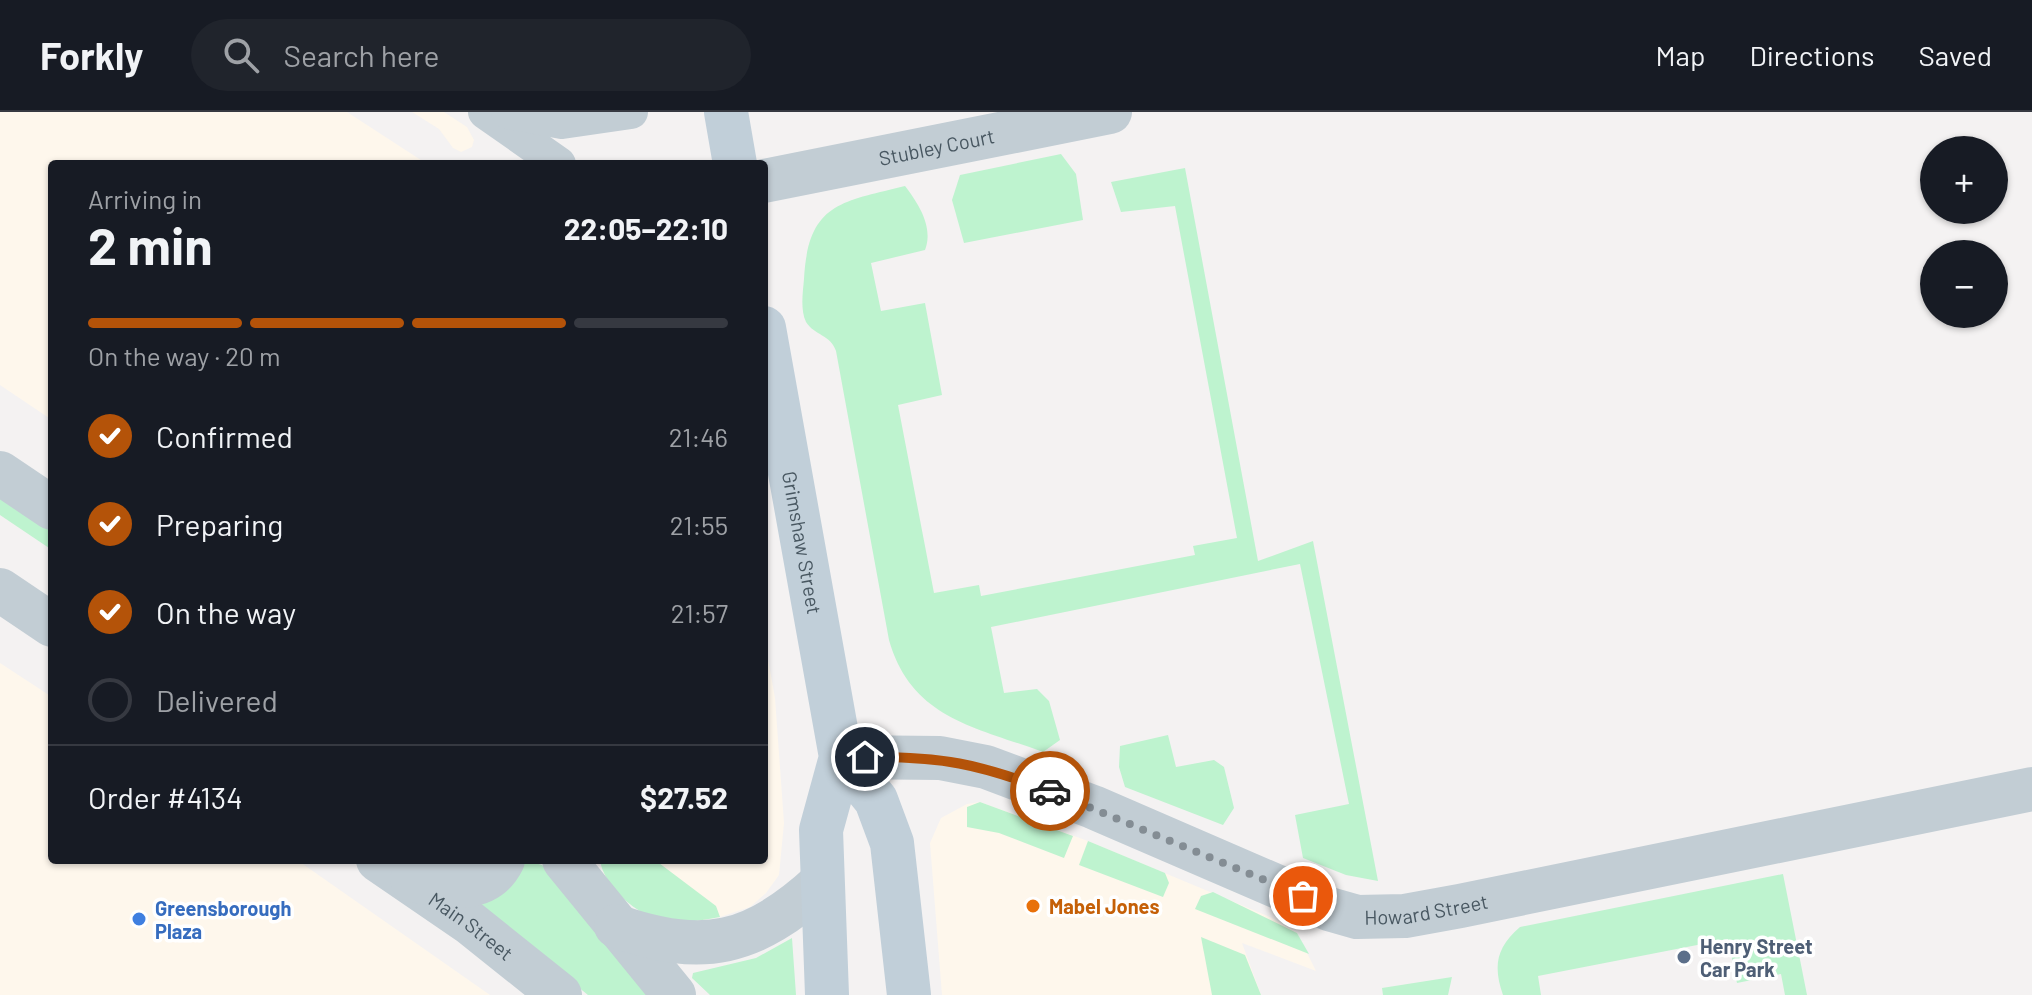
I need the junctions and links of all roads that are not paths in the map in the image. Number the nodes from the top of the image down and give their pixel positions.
1 (485, 112) edge
2 (508, 112) edge
3 (631, 112) edge
4 (726, 112) edge
5 (1110, 112) edge
6 (553, 160) edge
7 (734, 160) edge
8 (768, 180) edge
9 (768, 350) edge
10 (0, 473) edge
11 (48, 505) edge
12 (0, 590) edge
13 (48, 622) edge
14 (841, 757) junction
15 (2032, 789) edge
16 (500, 864) edge
17 (567, 864) edge
18 (392, 869) edge
19 (821, 883) junction
20 (616, 926) junction
21 (560, 995) edge
22 (674, 995) edge
23 (827, 995) edge
24 (909, 995) edge

1 - 6 lane
2 - 3 lane
4 - 7 main road
5 - 8 street, Stubley Court
9 - 14 main road, Grimshaw Street
10 - 11 street
12 - 13 street
14 - 15 street, Howard Street
14 - 19 main road, Grimshaw Street
14 - 24 main road, Grimshaw Street
16 - 18 street
17 - 20 street
18 - 21 street, Main Street
19 - 20 street
19 - 23 main road, Grimshaw Street
20 - 22 street

